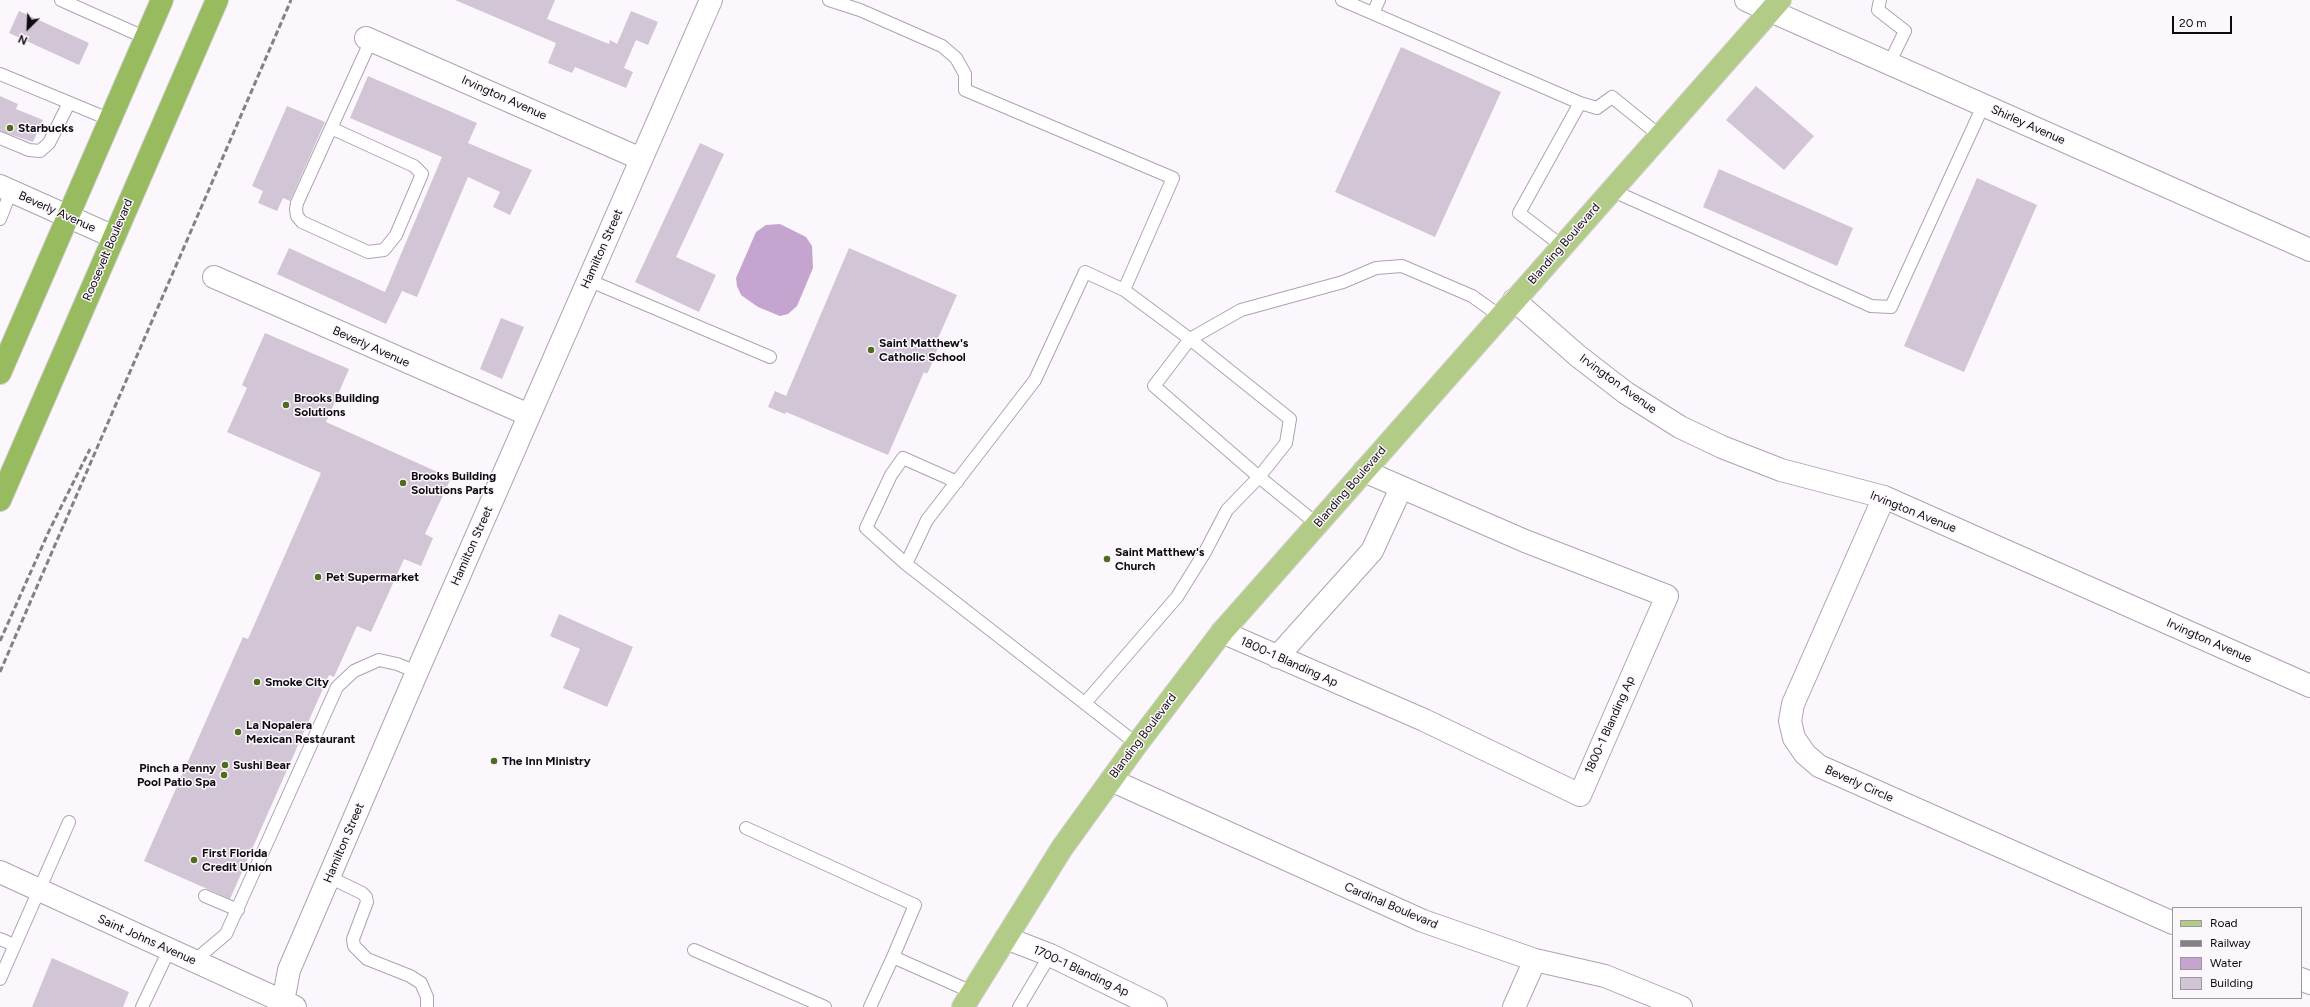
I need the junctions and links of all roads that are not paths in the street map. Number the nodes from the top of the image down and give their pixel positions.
1 (60, 0) edge
2 (162, 0) edge
3 (217, 0) edge
4 (711, 0) edge
5 (829, 0) edge
6 (1342, 0) edge
7 (1379, 0) edge
8 (1746, 0) edge
9 (1880, 0) edge
10 (1775, 5) edge
11 (1373, 13) junction
12 (146, 38) junction
13 (368, 39) joint
14 (1889, 64) junction
15 (0, 74) edge
16 (69, 103) junction
17 (1580, 103) junction
18 (1983, 106) junction
19 (111, 120) junction
20 (331, 128) junction
21 (1659, 135) junction
22 (0, 138) edge
23 (641, 159) junction
24 (6, 189) edge
25 (1611, 190) junction
26 (68, 216) junction
27 (0, 219) edge
28 (114, 237) junction
29 (1562, 246) junction
30 (2310, 250) edge
31 (214, 277) dead end
32 (588, 280) junction
33 (1124, 290) junction
34 (1507, 308) junction
35 (1190, 339) junction
36 (770, 357) dead end
37 (0, 373) edge
38 (529, 415) junction
39 (1364, 471) junction
40 (1259, 477) junction
41 (957, 482) junction
42 (1401, 488) junction
43 (1884, 497) junction
44 (0, 500) edge
45 (1317, 524) junction
46 (906, 564) junction
47 (1222, 632) junction
48 (1277, 657) junction
49 (417, 672) junction
50 (2310, 686) edge
51 (1085, 703) junction
52 (1137, 744) junction
53 (1111, 780) junction
54 (69, 822) dead end
55 (746, 828) dead end
56 (0, 872) edge
57 (329, 877) junction
58 (39, 891) junction
59 (205, 896) dead end
60 (238, 910) junction
61 (2172, 923) edge
62 (1006, 938) junction
63 (0, 939) edge
64 (14, 945) junction
65 (169, 950) junction
66 (694, 950) dead end
67 (1050, 955) junction
68 (893, 958) junction
69 (1535, 960) junction
70 (194, 961) junction
71 (0, 979) edge
72 (968, 1000) edge
73 (287, 1005) edge
74 (142, 1007) edge
75 (427, 1007) edge
76 (825, 1007) edge
77 (870, 1007) edge
78 (1019, 1007) edge
79 (1156, 1007) edge
80 (1514, 1007) edge
81 (1681, 1007) edge

1 - 12 lane
2 - 12 highway
3 - 28 highway, Roosevelt Boulevard
4 - 23 street, Hamilton Street
5 - 33 lane
6 - 11 lane
7 - 11 lane
8 - 10 street, Shirley Avenue
9 - 14 lane
10 - 14 street, Shirley Avenue
10 - 21 main road, Blanding Boulevard
11 - 17 lane
12 - 19 highway
13 - 20 lane
13 - 23 street, Irvington Avenue
14 - 18 street, Shirley Avenue
15 - 16 lane
16 - 19 lane
16 - 22 lane
17 - 21 lane
17 - 29 lane
18 - 25 lane
18 - 30 street, Shirley Avenue
19 - 26 highway
20 - 20 lane
21 - 25 main road, Blanding Boulevard
23 - 32 street, Hamilton Street
24 - 26 street, Beverly Avenue
24 - 27 lane
25 - 29 main road, Blanding Boulevard
26 - 28 street, Beverly Avenue
26 - 37 highway
28 - 44 highway, Roosevelt Boulevard
29 - 34 main road, Blanding Boulevard
31 - 38 street, Beverly Avenue
32 - 36 lane
32 - 38 street, Hamilton Street
33 - 35 lane
33 - 41 lane
34 - 35 lane
34 - 39 main road, Blanding Boulevard
34 - 43 street, Irvington Avenue
35 - 40 lane
35 - 40 lane
38 - 49 street, Hamilton Street
39 - 42 street, 1800-1 Blanding Ap
39 - 45 main road, Blanding Boulevard
40 - 45 lane
40 - 51 lane
41 - 46 lane
41 - 46 lane
42 - 48 street
42 - 48 street, 1800-1 Blanding Ap
43 - 50 street, Irvington Avenue
43 - 61 street, Beverly Circle
45 - 47 main road, Blanding Boulevard
46 - 51 lane
47 - 48 street, 1800-1 Blanding Ap
47 - 52 main road, Blanding Boulevard
49 - 57 street, Hamilton Street
49 - 60 lane
51 - 52 lane
52 - 53 main road, Blanding Boulevard
53 - 62 main road, Blanding Boulevard
53 - 69 street, Cardinal Boulevard
54 - 58 lane
55 - 68 lane
56 - 58 street, Saint Johns Avenue
57 - 73 street, Hamilton Street
57 - 75 lane
58 - 64 lane
58 - 65 street, Saint Johns Avenue
59 - 60 lane
60 - 70 lane
62 - 67 street, 1700-1 Blanding Ap
62 - 72 main road, Blanding Boulevard
63 - 64 lane
64 - 71 lane
65 - 70 street, Saint Johns Avenue
65 - 74 lane
66 - 76 lane
67 - 78 lane
67 - 79 street, 1700-1 Blanding Ap
68 - 72 lane
68 - 77 lane
69 - 80 street
69 - 81 street, Cardinal Boulevard
70 - 73 street, Saint Johns Avenue

